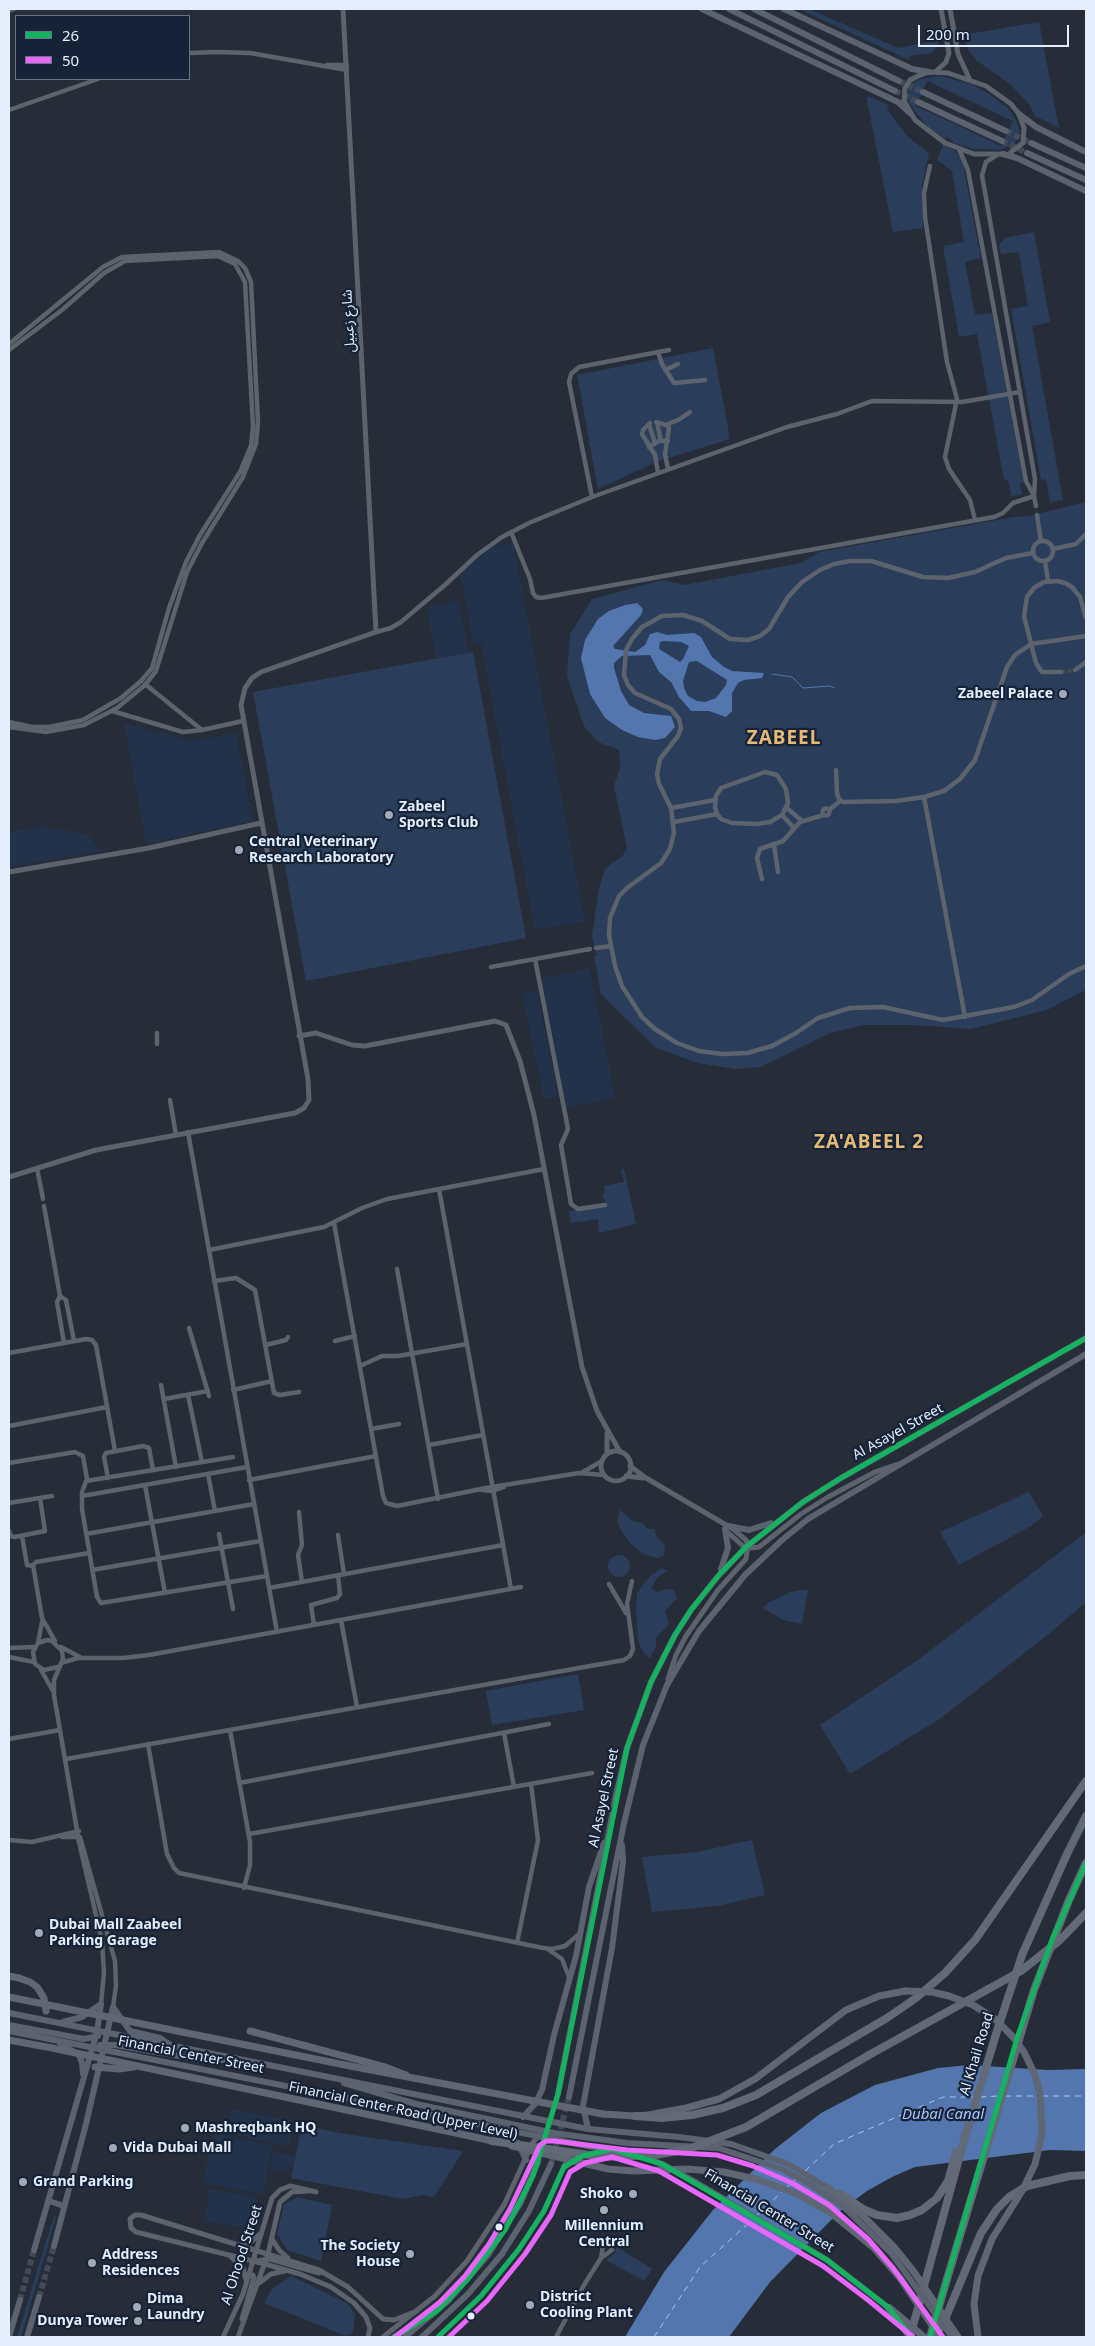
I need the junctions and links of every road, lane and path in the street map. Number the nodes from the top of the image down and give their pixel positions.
1 (14, 9) edge
2 (343, 9) edge
3 (702, 9) edge
4 (729, 9) edge
5 (754, 9) edge
6 (784, 9) edge
7 (941, 9) edge
8 (950, 9) edge
9 (9, 11) edge
10 (190, 53) edge
11 (347, 68) junction
12 (932, 72) junction
13 (969, 79) junction
14 (95, 80) edge
15 (899, 81) tunnel mouth
16 (895, 91) tunnel mouth
17 (923, 92) tunnel mouth
18 (918, 102) tunnel mouth
19 (9, 110) edge
20 (910, 113) junction
21 (1019, 114) junction
22 (1006, 131) tunnel mouth
23 (1002, 141) tunnel mouth
24 (1032, 143) tunnel mouth
25 (959, 150) junction
26 (1086, 152) edge
27 (1027, 153) tunnel mouth
28 (1000, 155) junction
29 (930, 166) dead end
30 (1086, 168) edge
31 (1086, 180) edge
32 (1086, 191) edge
33 (164, 256) junction
34 (9, 344) edge
35 (9, 350) edge
36 (669, 350) dead end
37 (658, 352) junction
38 (678, 364) dead end
39 (665, 370) junction
40 (705, 380) dead end
41 (1020, 392) junction
42 (1010, 394) junction
43 (956, 402) junction
44 (690, 412) dead end
45 (666, 424) junction
46 (661, 441) junction
47 (668, 441) junction
48 (655, 443) junction
49 (649, 447) junction
50 (668, 469) junction
51 (658, 473) junction
52 (1034, 496) junction
53 (592, 497) junction
54 (1036, 506) dead end
55 (1037, 515) dead end
56 (974, 520) junction
57 (511, 532) junction
58 (1086, 534) edge
59 (1041, 541) junction
60 (1053, 550) junction
61 (1033, 553) junction
62 (1045, 561) junction
63 (1048, 581) junction
64 (1086, 618) edge
65 (376, 632) junction
66 (1086, 636) edge
67 (1031, 644) junction
68 (1086, 662) edge
69 (1075, 670) tunnel mouth
70 (1061, 672) tunnel mouth
71 (143, 683) junction
72 (106, 708) junction
73 (112, 711) junction
74 (243, 721) junction
75 (9, 722) edge
76 (9, 727) edge
77 (202, 730) junction
78 (836, 770) dead end
79 (924, 797) junction
80 (716, 800) junction
81 (840, 801) junction
82 (670, 808) junction
83 (787, 808) junction
84 (717, 814) junction
85 (782, 815) junction
86 (802, 821) junction
87 (674, 822) junction
88 (261, 823) junction
89 (794, 828) junction
90 (774, 845) junction
91 (9, 872) edge
92 (778, 872) dead end
93 (762, 879) dead end
94 (611, 946) junction
95 (596, 948) dead end
96 (590, 950) dead end
97 (535, 959) junction
98 (1086, 966) edge
99 (491, 968) dead end
100 (965, 1017) junction
101 (157, 1033) dead end
102 (299, 1036) junction
103 (157, 1044) dead end
104 (170, 1100) dead end
105 (188, 1132) junction
106 (176, 1135) junction
107 (37, 1168) junction
108 (544, 1169) junction
109 (9, 1177) edge
110 (439, 1189) junction
111 (43, 1199) dead end
112 (605, 1205) dead end
113 (44, 1206) dead end
114 (334, 1223) junction
115 (209, 1250) junction
116 (397, 1269) dead end
117 (214, 1281) junction
118 (60, 1296) junction
119 (189, 1328) dead end
120 (288, 1336) dead end
121 (355, 1336) junction
122 (1086, 1338) edge
123 (74, 1341) junction
124 (335, 1341) dead end
125 (64, 1343) junction
126 (467, 1344) junction
127 (266, 1345) junction
128 (9, 1353) edge
129 (412, 1354) junction
130 (1086, 1354) edge
131 (360, 1366) junction
132 (272, 1381) junction
133 (161, 1385) dead end
134 (233, 1390) junction
135 (299, 1392) dead end
136 (188, 1394) junction
137 (164, 1399) junction
138 (107, 1407) junction
139 (399, 1424) dead end
140 (9, 1426) edge
141 (371, 1429) junction
142 (606, 1429) junction
143 (483, 1435) junction
144 (429, 1445) junction
145 (116, 1451) junction
146 (620, 1452) junction
147 (606, 1454) junction
148 (376, 1456) junction
149 (233, 1457) dead end
150 (602, 1461) junction
151 (202, 1462) junction
152 (9, 1463) edge
153 (900, 1463) junction
154 (630, 1466) junction
155 (176, 1467) junction
156 (247, 1467) junction
157 (153, 1470) junction
158 (579, 1473) junction
159 (208, 1474) junction
160 (604, 1475) junction
161 (626, 1476) junction
162 (108, 1478) junction
163 (646, 1478) junction
164 (249, 1480) junction
165 (86, 1482) junction
166 (145, 1485) junction
167 (493, 1489) junction
168 (52, 1496) dead end
169 (82, 1496) junction
170 (40, 1498) junction
171 (438, 1498) junction
172 (9, 1503) edge
173 (254, 1504) junction
174 (215, 1511) junction
175 (299, 1512) dead end
176 (779, 1519) junction
177 (152, 1522) junction
178 (726, 1528) junction
179 (9, 1531) edge
180 (86, 1534) junction
181 (219, 1534) dead end
182 (338, 1535) dead end
183 (22, 1536) junction
184 (260, 1540) junction
185 (503, 1544) junction
186 (221, 1547) junction
187 (747, 1547) junction
188 (89, 1553) junction
189 (159, 1558) junction
190 (33, 1566) junction
191 (92, 1570) junction
192 (344, 1574) junction
193 (338, 1575) junction
194 (718, 1575) junction
195 (267, 1576) junction
196 (632, 1581) dead end
197 (228, 1582) junction
198 (302, 1582) junction
199 (609, 1584) dead end
200 (521, 1587) dead end
201 (269, 1588) junction
202 (511, 1589) junction
203 (165, 1593) junction
204 (232, 1609) dead end
205 (627, 1616) junction
206 (42, 1618) junction
207 (341, 1620) junction
208 (314, 1626) junction
209 (277, 1632) junction
210 (36, 1645) junction
211 (59, 1645) junction
212 (9, 1648) edge
213 (9, 1656) edge
214 (84, 1658) junction
215 (34, 1662) junction
216 (59, 1665) junction
217 (40, 1668) junction
218 (667, 1685) junction
219 (54, 1695) junction
220 (357, 1707) junction
221 (549, 1724) dead end
222 (60, 1730) junction
223 (230, 1730) junction
224 (504, 1733) junction
225 (9, 1739) edge
226 (148, 1744) junction
227 (66, 1759) junction
228 (592, 1773) dead end
229 (1086, 1781) edge
230 (239, 1782) junction
231 (531, 1784) junction
232 (514, 1787) junction
233 (1086, 1816) edge
234 (79, 1831) junction
235 (249, 1834) junction
236 (608, 1835) junction
237 (59, 1837) junction
238 (80, 1837) junction
239 (622, 1838) junction
240 (9, 1840) edge
241 (1086, 1863) edge
242 (244, 1888) junction
243 (1086, 1913) edge
244 (581, 1931) junction
245 (517, 1943) junction
246 (544, 1948) junction
247 (9, 1976) edge
248 (570, 1981) junction
249 (9, 1997) edge
250 (101, 2004) junction
251 (113, 2007) junction
252 (46, 2011) dead end
253 (9, 2013) edge
254 (56, 2022) junction
255 (9, 2025) edge
256 (84, 2028) junction
257 (9, 2030) edge
258 (250, 2031) dead end
259 (106, 2033) junction
260 (96, 2034) junction
261 (84, 2039) junction
262 (9, 2040) edge
263 (54, 2040) junction
264 (103, 2047) junction
265 (172, 2047) junction
266 (93, 2048) junction
267 (111, 2048) junction
268 (135, 2056) junction
269 (235, 2059) junction
270 (137, 2066) junction
271 (95, 2067) dead end
272 (312, 2074) junction
273 (83, 2078) junction
274 (414, 2078) junction
275 (96, 2079) junction
276 (558, 2094) tunnel mouth
277 (570, 2097) tunnel mouth
278 (635, 2116) junction
279 (523, 2117) junction
280 (501, 2130) junction
281 (588, 2130) junction
282 (554, 2133) junction
283 (575, 2135) junction
284 (537, 2136) junction
285 (965, 2137) junction
286 (492, 2140) junction
287 (566, 2141) junction
288 (574, 2143) junction
289 (612, 2149) junction
290 (526, 2160) junction
291 (538, 2162) tunnel mouth
292 (551, 2164) tunnel mouth
293 (564, 2166) junction
294 (1086, 2175) edge
295 (828, 2188) junction
296 (49, 2201) junction
297 (64, 2206) junction
298 (262, 2232) junction
299 (272, 2238) junction
300 (54, 2246) tunnel mouth
301 (239, 2246) junction
302 (34, 2250) tunnel mouth
303 (257, 2251) junction
304 (227, 2254) junction
305 (601, 2258) dead end
306 (266, 2259) junction
307 (254, 2261) junction
308 (292, 2261) junction
309 (290, 2271) junction
310 (329, 2275) junction
311 (249, 2276) junction
312 (246, 2284) junction
313 (257, 2285) junction
314 (39, 2298) tunnel mouth
315 (20, 2300) tunnel mouth
316 (889, 2308) junction
317 (417, 2311) junction
318 (437, 2311) junction
319 (239, 2335) edge
320 (9, 2337) edge
321 (27, 2337) edge
322 (223, 2337) edge
323 (368, 2337) edge
324 (383, 2337) edge
325 (394, 2337) edge
326 (405, 2337) edge
327 (422, 2337) edge
328 (438, 2337) edge
329 (556, 2337) edge
330 (910, 2337) edge
331 (924, 2337) edge
332 (930, 2337) edge
333 (935, 2337) edge
334 (940, 2337) edge
335 (952, 2337) edge
336 (958, 2337) edge
337 (978, 2337) edge

1 - 9 street
2 - 11 street, شارع زعبيل
3 - 20 main road
4 - 16 main road
5 - 15 main road
6 - 12 main road
7 - 12 street
8 - 13 street
10 - 11 street
11 - 65 street, شارع زعبيل
12 - 13 street
12 - 20 street, bridge
13 - 21 street
14 - 19 street
17 - 22 main road
18 - 23 main road
20 - 25 street
21 - 26 main road
21 - 28 street, bridge
24 - 30 main road
25 - 28 street
25 - 42 street
27 - 31 main road
28 - 32 main road
28 - 41 street
29 - 43 street
33 - 34 street
33 - 35 street
33 - 71 street
36 - 37 street
37 - 39 street
37 - 53 street
38 - 39 street
39 - 40 street
41 - 42 street
41 - 52 street
42 - 43 street
42 - 52 street
43 - 50 street
43 - 56 street
44 - 45 street
45 - 46 street
45 - 47 street
46 - 47 street
46 - 48 street
47 - 50 street
48 - 49 street
48 - 49 street
49 - 51 street
50 - 51 street
51 - 53 street
52 - 54 street
52 - 56 street
53 - 57 street
55 - 59 street
56 - 57 street
57 - 65 street
58 - 60 street
59 - 60 street
59 - 61 street
60 - 62 street
61 - 62 street
61 - 82 street
62 - 63 street
63 - 64 street
63 - 67 street
65 - 74 street
66 - 67 street
67 - 70 street
67 - 79 street
68 - 69 street
71 - 72 street
71 - 73 street
71 - 77 street
72 - 73 street
72 - 75 street
73 - 76 street
73 - 77 street
74 - 77 street
74 - 88 street
78 - 81 street
79 - 81 street
79 - 100 street
80 - 82 street
80 - 83 street
80 - 84 street
81 - 86 street
82 - 87 street
83 - 85 street
83 - 86 street
84 - 85 street
84 - 87 street
85 - 89 street
86 - 89 street
87 - 94 street
88 - 91 street
88 - 102 street
89 - 90 street
90 - 92 street
90 - 93 street
94 - 95 street
94 - 100 street
96 - 97 street
97 - 99 street
97 - 112 street
98 - 100 street
101 - 103 street
102 - 105 street
102 - 108 street
104 - 106 street
105 - 106 street
105 - 115 street
106 - 107 street
107 - 109 street
107 - 111 street
108 - 110 street
108 - 142 street
110 - 114 street
110 - 126 street
113 - 118 street
114 - 115 street
114 - 121 street
115 - 117 street
116 - 129 street
117 - 127 street
117 - 134 street
118 - 123 street
118 - 125 street
119 - 136 street
120 - 127 street
121 - 124 street
121 - 131 street
122 - 176 main road, Al Asayel Street
123 - 125 street
123 - 138 street
125 - 128 street
126 - 129 street
126 - 143 street
127 - 132 street
129 - 131 street
129 - 144 street
130 - 153 main road, Al Asayel Street
131 - 141 street
132 - 134 street
132 - 135 street
133 - 137 street
134 - 156 street
136 - 137 street
136 - 151 street
137 - 155 street
138 - 140 street
138 - 145 street
139 - 141 street
141 - 148 street
142 - 146 street
142 - 147 street
143 - 144 street
143 - 167 street
144 - 171 street
145 - 157 street
145 - 162 street
146 - 147 street
146 - 154 street
147 - 150 street
148 - 164 street
148 - 171 street
149 - 151 street
150 - 158 street
150 - 160 street
151 - 155 street
152 - 165 street
153 - 187 street
153 - 218 main road, Al Asayel Street
154 - 161 street
154 - 163 street
155 - 157 street
156 - 159 street
156 - 164 street
157 - 162 street
158 - 160 street
158 - 167 street
159 - 166 street
159 - 174 street
160 - 161 street
161 - 163 street
162 - 165 street
163 - 178 street
164 - 173 street
165 - 169 street
166 - 169 street
166 - 177 street
167 - 171 street
167 - 185 street
168 - 170 street
169 - 180 street
170 - 172 street
170 - 183 street
173 - 174 street
173 - 184 street
174 - 177 street
175 - 198 street
176 - 178 main road
176 - 187 main road, Al Asayel Street
177 - 180 street
177 - 189 street
178 - 187 street
178 - 194 main road
179 - 183 street
180 - 188 street
181 - 186 street
182 - 192 street
183 - 190 street
184 - 186 street
184 - 195 street
185 - 192 street
185 - 202 street
186 - 189 street
186 - 197 street
187 - 194 main road, Al Asayel Street
187 - 218 street
188 - 190 street
188 - 191 street
189 - 191 street
189 - 203 street
190 - 206 street
191 - 203 street
192 - 193 street
193 - 198 street
193 - 208 street
194 - 236 main road, Al Asayel Street
195 - 197 street
195 - 201 street
196 - 205 street
197 - 203 street
197 - 204 street
198 - 201 street
199 - 205 street
200 - 202 street
201 - 209 street
202 - 207 street
205 - 220 street
206 - 210 street
206 - 211 street
207 - 208 street
207 - 220 street
208 - 209 street
209 - 214 street
210 - 211 street
210 - 212 street
210 - 215 street
211 - 214 street
211 - 216 street
213 - 215 street
214 - 216 street
215 - 217 street
216 - 217 street
216 - 219 street
217 - 219 street
218 - 239 main road, Al Asayel Street
219 - 222 street
220 - 223 street
221 - 224 street
222 - 225 street
222 - 227 street
223 - 226 street
223 - 230 street
224 - 230 street
224 - 232 street
226 - 227 street
226 - 242 street
227 - 234 street
228 - 231 street
229 - 278 highway
230 - 235 street
231 - 232 street
231 - 245 street
232 - 235 street
233 - 285 highway, Al Khail Road, bridge
234 - 237 street
234 - 238 street
235 - 242 street
236 - 244 main road
236 - 276 main road, Al Asayel Street
237 - 238 street
237 - 240 street
238 - 250 street
238 - 251 street
239 - 277 main road
239 - 281 main road
241 - 332 highway, bridge
242 - 245 street
243 - 286 highway, bridge
244 - 246 street
244 - 248 main road
245 - 246 street
246 - 248 street
247 - 252 highway, bridge
248 - 279 main road
249 - 274 highway, bridge
250 - 254 main road
250 - 260 main road
251 - 259 main road
251 - 265 main road
253 - 254 main road, Financial Center Street
254 - 256 main road, Financial Center Street
255 - 261 main road
256 - 260 main road, Financial Center Street
256 - 261 main road
257 - 263 main road
258 - 274 highway, bridge
259 - 260 main road, Financial Center Street
259 - 264 main road
259 - 265 main road, Financial Center Street
260 - 261 main road
260 - 266 main road
262 - 270 highway, Financial Center Road (Upper Level), bridge
263 - 266 main road
263 - 273 main road
264 - 266 main road
264 - 267 main road
264 - 275 main road
265 - 269 main road, Financial Center Street
266 - 273 main road
267 - 268 main road, Financial Center Street
267 - 269 main road
268 - 275 main road
268 - 280 main road, Financial Center Street
269 - 272 main road, Financial Center Street
270 - 271 highway, bridge
270 - 286 highway, Financial Center Road (Upper Level), bridge
272 - 279 main road, Financial Center Street
272 - 282 main road
273 - 296 main road
274 - 278 highway, bridge
275 - 297 main road
278 - 337 highway, bridge
279 - 281 main road, Financial Center Street
280 - 284 main road, Financial Center Street
280 - 290 main road
281 - 295 main road, Financial Center Street
282 - 283 main road
282 - 284 street
282 - 287 street
283 - 288 main road
283 - 335 main road, bridge
284 - 287 main road, Financial Center Street
284 - 290 street
285 - 295 highway, bridge
285 - 330 highway, Al Khail Road
286 - 334 highway, Financial Center Road (Upper Level), bridge
287 - 288 main road, Financial Center Street
287 - 293 street
288 - 289 main road, Financial Center Street
289 - 293 main road
289 - 316 main road, Financial Center Street
290 - 317 street
291 - 318 main road
292 - 327 main road
293 - 328 street
294 - 333 highway
295 - 336 highway, bridge
296 - 297 main road
296 - 302 main road
297 - 300 main road
298 - 299 street, Al Ohood Street
298 - 301 street
298 - 303 street, Al Ohood Street
299 - 306 street, Al Ohood Street
299 - 308 street
301 - 303 street
301 - 304 street
303 - 306 street
303 - 307 street, Al Ohood Street
304 - 307 street
304 - 312 street
305 - 329 street
306 - 307 street
306 - 308 street
306 - 309 street
306 - 310 street
306 - 313 street, Al Ohood Street
307 - 311 street, Al Ohood Street
308 - 310 street
309 - 313 street
309 - 323 street
310 - 317 street
311 - 312 street, Al Ohood Street
311 - 319 street
312 - 322 street, Al Ohood Street
313 - 319 street, Al Ohood Street
314 - 321 main road
315 - 320 main road
316 - 330 highway, bridge
316 - 331 highway, bridge
317 - 324 street
318 - 325 main road
318 - 326 main road

